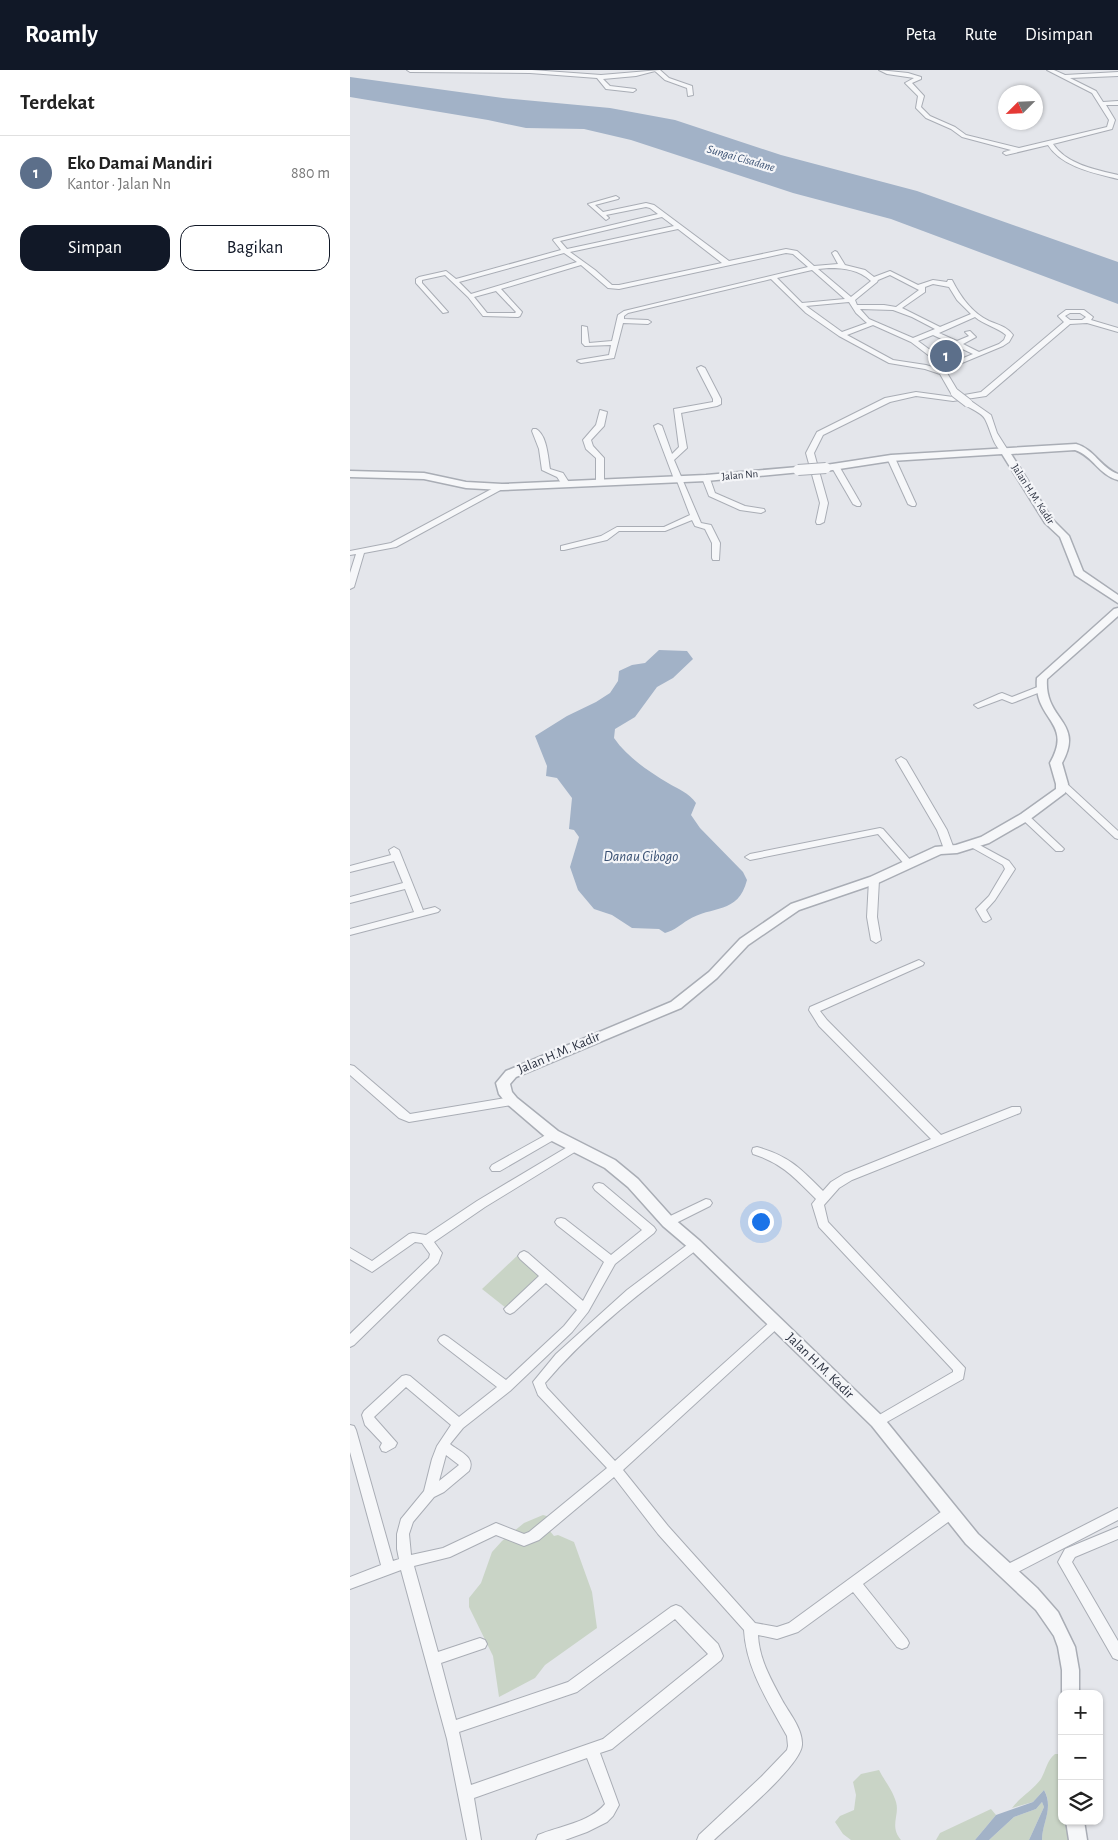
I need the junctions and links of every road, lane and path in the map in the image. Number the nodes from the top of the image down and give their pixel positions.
1 (410, 70) edge
2 (653, 70) edge
3 (657, 70) edge
4 (882, 70) edge
5 (1050, 70) edge
6 (1118, 74) edge
7 (1063, 76) junction
8 (599, 77) junction
9 (633, 90) dead end
10 (690, 95) dead end
11 (1118, 103) edge
12 (1102, 104) junction
13 (1050, 144) junction
14 (1019, 150) junction
15 (1006, 153) dead end
16 (1118, 177) edge
17 (616, 198) dead end
18 (602, 214) junction
19 (663, 215) junction
20 (615, 226) junction
21 (679, 227) junction
22 (628, 238) junction
23 (565, 251) junction
24 (836, 253) dead end
25 (582, 263) junction
26 (727, 263) junction
27 (842, 266) junction
28 (813, 268) junction
29 (772, 277) junction
30 (874, 279) junction
31 (456, 281) junction
32 (497, 288) junction
33 (922, 288) junction
34 (470, 296) junction
35 (851, 300) junction
36 (800, 305) junction
37 (857, 307) junction
38 (897, 309) junction
39 (444, 312) dead end
40 (974, 315) junction
41 (620, 321) junction
42 (1088, 321) junction
43 (648, 322) dead end
44 (1068, 322) junction
45 (873, 323) junction
46 (584, 327) dead end
47 (939, 328) junction
48 (1118, 330) edge
49 (932, 332) junction
50 (968, 332) dead end
51 (841, 335) junction
52 (913, 341) junction
53 (615, 343) junction
54 (959, 343) junction
55 (979, 354) junction
56 (581, 361) dead end
57 (701, 368) dead end
58 (946, 370) junction
59 (603, 412) dead end
60 (658, 426) dead end
61 (536, 431) dead end
62 (1005, 452) junction
63 (672, 458) junction
64 (891, 458) junction
65 (830, 467) junction
66 (350, 474) edge
67 (1118, 477) edge
68 (706, 478) junction
69 (679, 479) junction
70 (600, 482) junction
71 (566, 484) junction
72 (502, 487) junction
73 (857, 504) dead end
74 (912, 504) dead end
75 (761, 511) dead end
76 (694, 516) junction
77 (820, 522) dead end
78 (564, 548) dead end
79 (360, 552) junction
80 (350, 553) edge
81 (716, 558) dead end
82 (350, 587) edge
83 (1118, 600) edge
84 (1118, 611) edge
85 (1040, 689) junction
86 (978, 705) dead end
87 (901, 760) dead end
88 (1062, 784) junction
89 (1025, 817) junction
90 (1118, 836) edge
91 (974, 844) junction
92 (949, 849) junction
93 (1059, 849) dead end
94 (750, 857) dead end
95 (909, 864) junction
96 (350, 869) edge
97 (874, 880) junction
98 (408, 885) junction
99 (350, 900) edge
100 (435, 910) dead end
101 (420, 914) junction
102 (986, 919) dead end
103 (350, 932) edge
104 (876, 940) dead end
105 (919, 964) dead end
106 (350, 1069) edge
107 (512, 1101) junction
108 (1016, 1110) dead end
109 (553, 1135) junction
110 (939, 1140) junction
111 (574, 1147) junction
112 (757, 1151) dead end
113 (496, 1168) dead end
114 (599, 1187) dead end
115 (822, 1198) junction
116 (706, 1202) dead end
117 (561, 1222) dead end
118 (668, 1222) junction
119 (428, 1240) junction
120 (695, 1245) junction
121 (350, 1253) edge
122 (524, 1256) dead end
123 (611, 1261) junction
124 (546, 1276) junction
125 (510, 1309) dead end
126 (584, 1309) junction
127 (775, 1324) junction
128 (444, 1340) dead end
129 (350, 1342) edge
130 (506, 1387) junction
131 (878, 1422) junction
132 (459, 1424) junction
133 (350, 1430) edge
134 (443, 1446) junction
135 (386, 1448) dead end
136 (615, 1469) junction
137 (430, 1493) junction
138 (950, 1513) junction
139 (1118, 1514) edge
140 (1118, 1533) edge
141 (406, 1562) junction
142 (388, 1569) junction
143 (1009, 1570) junction
144 (350, 1583) edge
145 (854, 1583) junction
146 (751, 1628) junction
147 (902, 1643) dead end
148 (480, 1644) dead end
149 (1118, 1654) edge
150 (433, 1660) junction
151 (1070, 1690) edge
152 (452, 1728) junction
153 (592, 1751) junction
154 (467, 1793) junction
155 (1076, 1825) edge
156 (707, 1839) edge
157 (474, 1840) edge
158 (543, 1840) edge
159 (1078, 1840) edge

1 - 8 street
2 - 8 street
3 - 10 street
4 - 14 street
5 - 7 street
6 - 7 street
7 - 12 street
8 - 9 street
11 - 12 street
12 - 13 street
13 - 14 street
13 - 16 street
14 - 15 street
17 - 18 street
18 - 19 street
18 - 20 street
19 - 20 street
19 - 21 street
20 - 22 street
20 - 23 street
21 - 22 street
21 - 26 street
22 - 23 street
23 - 25 street
23 - 31 street
24 - 27 street
25 - 26 street
25 - 32 street
26 - 28 street
27 - 28 street
27 - 30 street
28 - 29 street
28 - 35 street
29 - 36 street
29 - 41 street
30 - 33 street
30 - 35 street
31 - 34 street
31 - 39 street
32 - 34 street
32 - 34 street
33 - 38 street
33 - 40 street
35 - 36 street
35 - 37 street
36 - 51 street
37 - 38 street
37 - 45 street
38 - 47 street
40 - 47 street
40 - 55 street
41 - 43 street
41 - 53 street
42 - 44 street
42 - 44 street
42 - 48 street
44 - 77 street
45 - 51 street
45 - 52 street
46 - 53 street
47 - 49 street
49 - 52 street
49 - 54 street
50 - 54 street
51 - 58 street
52 - 58 street
53 - 56 street
54 - 55 street
55 - 58 street
57 - 63 street
58 - 62 street, bridge
59 - 70 street
60 - 63 street
61 - 71 street
62 - 64 street, Jalan Nn
62 - 67 street, Jalan Nn
62 - 83 street, Jalan H.M. Kadir
63 - 69 street
64 - 65 street, Jalan Nn
64 - 74 street
65 - 68 street, Jalan Nn, bridge
65 - 73 street
66 - 72 street, Jalan Nn
68 - 69 street, Jalan Nn
68 - 75 street
69 - 70 street, Jalan Nn
69 - 76 street
70 - 71 street, Jalan Nn
71 - 72 street, Jalan Nn
72 - 79 street
76 - 78 street
76 - 81 street
79 - 80 street
79 - 82 street
84 - 85 street
85 - 86 street
85 - 88 street
87 - 92 street
88 - 89 street, Jalan H.M. Kadir
88 - 90 street
89 - 91 street, Jalan H.M. Kadir
89 - 93 street
91 - 92 street, Jalan H.M. Kadir
91 - 102 street
92 - 95 street, Jalan H.M. Kadir
94 - 95 street
95 - 97 street, Jalan H.M. Kadir
96 - 98 street
97 - 104 street
97 - 107 street, Jalan H.M. Kadir
98 - 99 street
98 - 101 street
100 - 101 street
101 - 103 street
105 - 110 street
106 - 107 street
107 - 109 street, Jalan H.M. Kadir
108 - 110 street
109 - 111 street, Jalan H.M. Kadir
109 - 113 street
110 - 115 street
111 - 118 street, Jalan H.M. Kadir
111 - 119 street
112 - 115 street
114 - 123 street
115 - 131 street
116 - 118 street
117 - 123 street
118 - 120 street, Jalan H.M. Kadir
119 - 121 street
119 - 129 street
120 - 127 street, Jalan H.M. Kadir
120 - 136 street
122 - 124 street
123 - 126 street
124 - 125 street
124 - 126 street
126 - 130 street
127 - 131 street, Jalan H.M. Kadir
127 - 136 street
128 - 130 street
130 - 132 street
131 - 138 street, Jalan H.M. Kadir
132 - 134 street
132 - 135 street
133 - 142 street
134 - 137 street
134 - 137 street
136 - 141 street
136 - 146 street
137 - 141 street
138 - 143 street, Jalan H.M. Kadir
138 - 145 street
139 - 143 street
140 - 149 street
141 - 142 street
141 - 150 street
142 - 144 street
143 - 151 street, Jalan H.M. Kadir
145 - 146 street
145 - 147 street
146 - 156 street
148 - 150 street
150 - 152 street
152 - 153 street
152 - 154 street
153 - 154 street
153 - 158 street
154 - 157 street
155 - 159 street

